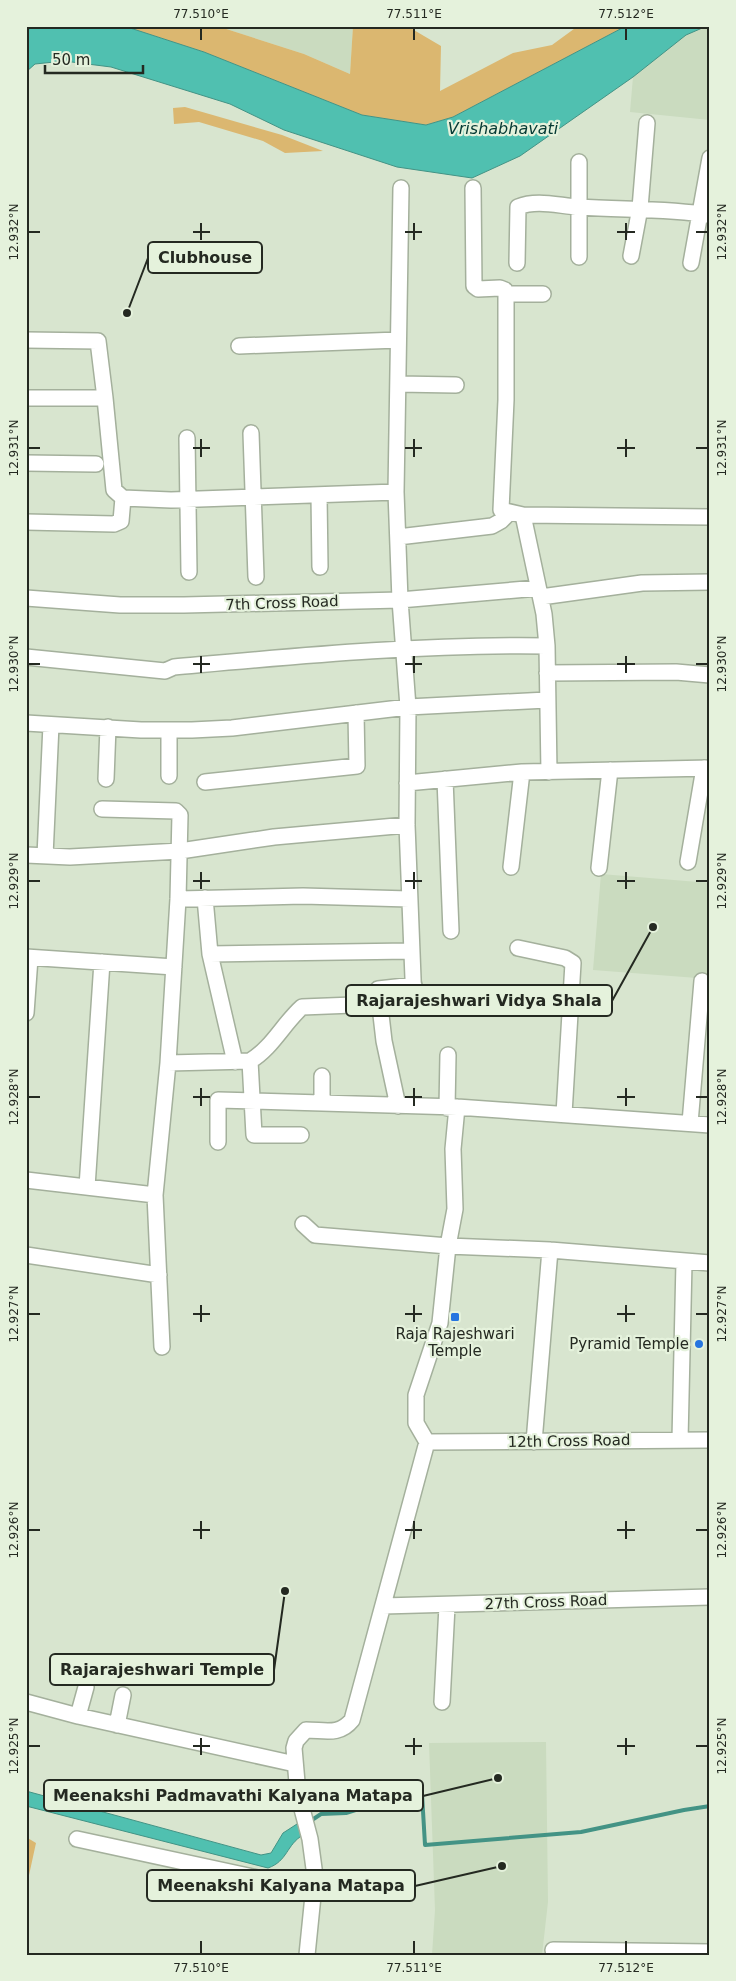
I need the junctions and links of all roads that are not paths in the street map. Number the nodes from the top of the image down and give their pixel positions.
1 (647, 123) dead end
2 (710, 158) edge
3 (579, 162) dead end
4 (401, 188) dead end
5 (473, 188) dead end
6 (579, 208) junction
7 (640, 208) junction
8 (705, 214) edge
9 (632, 256) dead end
10 (579, 258) dead end
11 (517, 263) dead end
12 (691, 263) dead end
13 (506, 294) junction
14 (543, 294) dead end
15 (26, 340) edge
16 (398, 340) junction
17 (239, 346) dead end
18 (398, 384) junction
19 (456, 385) dead end
20 (26, 398) edge
21 (105, 398) junction
22 (251, 433) dead end
23 (187, 438) dead end
24 (26, 463) edge
25 (96, 464) dead end
26 (396, 492) junction
27 (319, 495) junction
28 (252, 497) junction
29 (124, 498) junction
30 (188, 499) junction
31 (501, 510) junction
32 (523, 515) junction
33 (710, 517) edge
34 (26, 522) edge
35 (398, 537) junction
36 (320, 567) dead end
37 (189, 572) dead end
38 (256, 577) dead end
39 (710, 582) edge
40 (540, 592) junction
41 (26, 598) edge
42 (400, 600) junction
43 (547, 646) junction
44 (403, 648) junction
45 (26, 657) edge
46 (547, 673) junction
47 (710, 675) edge
48 (547, 700) junction
49 (408, 707) junction
50 (356, 713) junction
51 (26, 723) edge
52 (51, 725) junction
53 (108, 727) junction
54 (169, 730) junction
55 (707, 768) edge
56 (610, 770) junction
57 (522, 772) junction
58 (549, 772) junction
59 (169, 776) dead end
60 (106, 779) dead end
61 (445, 780) junction
62 (205, 782) dead end
63 (407, 783) junction
64 (102, 809) dead end
65 (407, 825) junction
66 (180, 851) junction
67 (26, 855) edge
68 (45, 856) junction
69 (688, 862) dead end
70 (511, 867) dead end
71 (599, 868) dead end
72 (205, 898) junction
73 (178, 899) junction
74 (409, 899) junction
75 (451, 931) dead end
76 (518, 948) dead end
77 (410, 951) junction
78 (210, 954) junction
79 (28, 957) edge
80 (102, 962) junction
81 (174, 967) junction
82 (702, 981) dead end
83 (414, 985) junction
84 (379, 1004) junction
85 (414, 1004) dead end
86 (26, 1013) edge
87 (448, 1054) dead end
88 (250, 1061) junction
89 (235, 1062) junction
90 (168, 1063) junction
91 (322, 1076) dead end
92 (254, 1100) junction
93 (322, 1102) junction
94 (398, 1106) junction
95 (452, 1108) junction
96 (564, 1114) junction
97 (690, 1123) junction
98 (710, 1125) edge
99 (300, 1135) dead end
100 (218, 1142) dead end
101 (26, 1180) edge
102 (87, 1187) junction
103 (155, 1194) junction
104 (303, 1224) dead end
105 (448, 1246) junction
106 (550, 1250) junction
107 (26, 1255) edge
108 (684, 1262) junction
109 (710, 1263) edge
110 (159, 1275) junction
111 (162, 1347) dead end
112 (680, 1440) junction
113 (710, 1440) edge
114 (428, 1442) junction
115 (534, 1442) junction
116 (710, 1597) edge
117 (383, 1606) junction
118 (447, 1606) junction
119 (86, 1687) dead end
120 (124, 1695) dead end
121 (26, 1702) edge
122 (442, 1702) dead end
123 (78, 1716) junction
124 (117, 1725) junction
125 (295, 1764) junction
126 (77, 1839) dead end
127 (313, 1890) junction
128 (553, 1950) dead end
129 (710, 1952) edge
130 (307, 1955) edge

1 - 7 street
2 - 8 street
3 - 6 street
4 - 16 street
5 - 13 street
6 - 7 street
6 - 10 street
6 - 11 street
7 - 8 street
7 - 9 street
8 - 12 street
13 - 14 street
13 - 31 street
15 - 21 street
16 - 17 street
16 - 18 street
18 - 19 street
18 - 26 street
20 - 21 street
21 - 29 street
22 - 28 street
23 - 30 street
24 - 25 street
26 - 27 street
26 - 35 street
27 - 28 street
27 - 36 street
28 - 30 street
28 - 38 street
29 - 30 street
29 - 34 street
30 - 37 street
31 - 32 street
31 - 35 street
32 - 33 street
32 - 40 street
35 - 42 street
39 - 40 street, 7th Cross Road
40 - 42 street, 7th Cross Road
40 - 43 street
41 - 42 street, 7th Cross Road
42 - 44 street
43 - 44 street
43 - 46 street
44 - 45 street
44 - 49 street
46 - 47 street
46 - 48 street
48 - 49 street
48 - 58 street
49 - 50 street
49 - 63 street
50 - 54 street
50 - 62 street
51 - 52 street
52 - 53 street
52 - 68 street
53 - 54 street
53 - 60 street
54 - 59 street
55 - 56 street
55 - 69 street
56 - 58 street
56 - 71 street
57 - 58 street
57 - 61 street
57 - 70 street
61 - 63 street
61 - 75 street
63 - 65 street
64 - 66 street
65 - 66 street
65 - 74 street
66 - 68 street
66 - 73 street
67 - 68 street
72 - 73 street
72 - 74 street
72 - 78 street
73 - 81 street
74 - 77 street
76 - 96 street
77 - 78 street
77 - 83 street
78 - 89 street
79 - 80 street
79 - 86 street
80 - 81 street
80 - 102 street
81 - 90 street
82 - 97 street
83 - 84 street
83 - 85 street
84 - 88 street
84 - 94 street
87 - 95 street
88 - 89 street
88 - 92 street
89 - 90 street
90 - 103 street
91 - 93 street
92 - 93 street
92 - 99 street
92 - 100 street
93 - 94 street
94 - 95 street
95 - 96 street
95 - 105 street
96 - 97 street
97 - 98 street
101 - 102 street
102 - 103 street
103 - 110 street
104 - 105 street
105 - 106 street
105 - 114 street
106 - 108 street
106 - 115 street
107 - 110 street
108 - 109 street
108 - 112 street
110 - 111 street
112 - 113 street, 12th Cross Road
112 - 115 street, 12th Cross Road
114 - 115 street, 12th Cross Road
114 - 117 street
116 - 118 street, 27th Cross Road
117 - 118 street, 27th Cross Road
117 - 125 street
118 - 122 street
119 - 123 street
120 - 124 street
121 - 123 street
123 - 124 street
124 - 125 street
125 - 127 street
126 - 127 street
127 - 130 street
128 - 129 street

